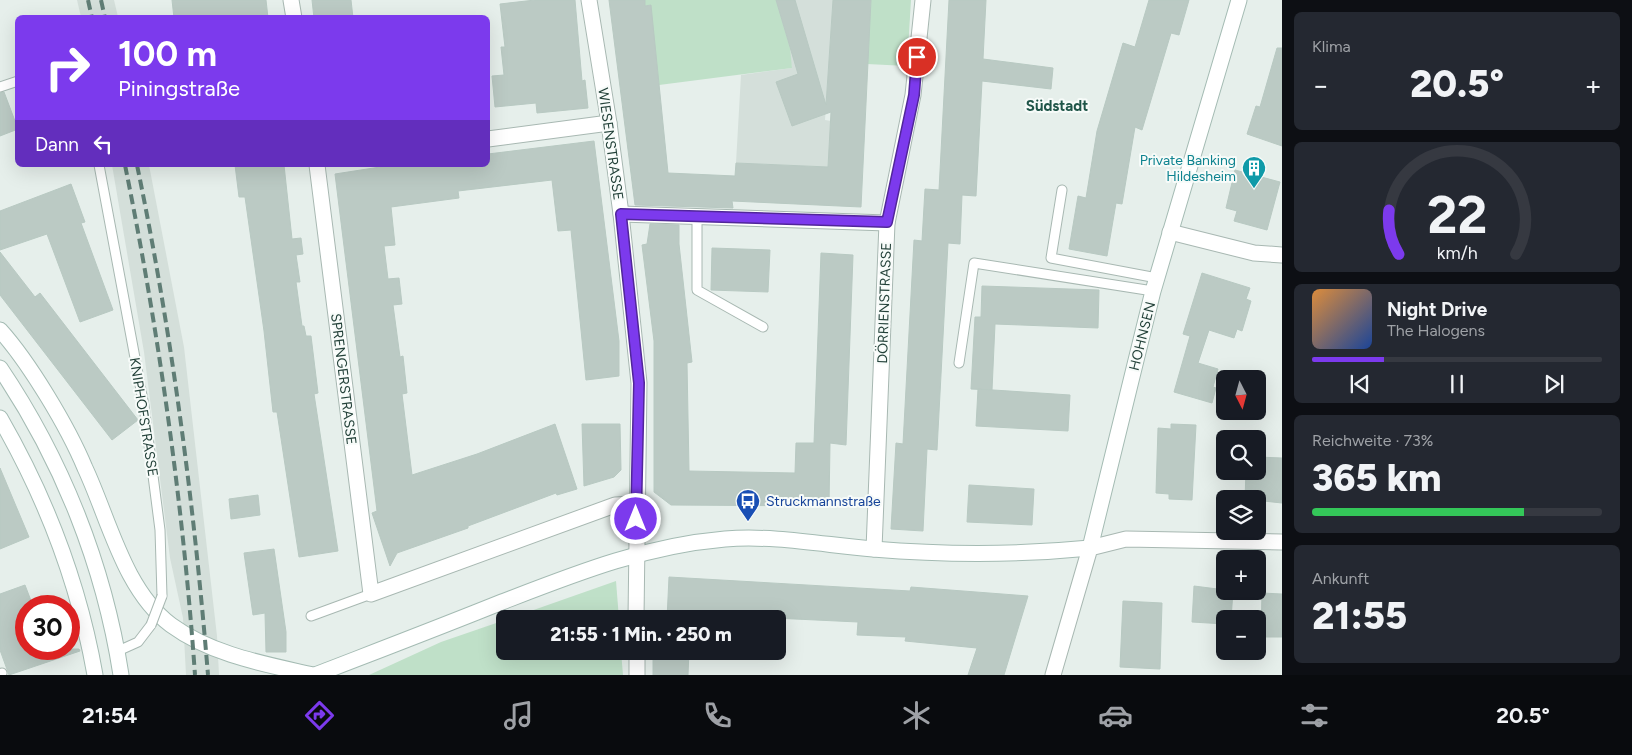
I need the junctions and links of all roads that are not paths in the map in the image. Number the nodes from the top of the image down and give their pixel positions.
1 (291, 0) edge
2 (589, 0) edge
3 (923, 0) edge
4 (1239, 0) edge
5 (294, 15) edge
6 (15, 82) edge
7 (0, 87) edge
8 (609, 123) junction
9 (490, 138) edge
10 (99, 167) edge
11 (317, 167) edge
12 (1062, 190) dead end
13 (621, 214) junction
14 (697, 216) junction
15 (887, 222) junction
16 (1170, 232) junction
17 (1282, 255) edge
18 (1155, 284) junction
19 (763, 327) dead end
20 (0, 330) edge
21 (959, 364) dead end
22 (0, 368) edge
23 (0, 418) edge
24 (636, 504) junction
25 (1282, 542) edge
26 (1090, 548) junction
27 (874, 549) junction
28 (635, 553) junction
29 (371, 594) junction
30 (636, 610) edge
31 (311, 616) dead end
32 (118, 652) junction
33 (636, 660) edge
34 (95, 675) edge
35 (121, 675) edge
36 (314, 675) edge
37 (637, 675) edge
38 (1053, 675) edge

1 - 5 street
2 - 8 street, WIESENSTRASSE
3 - 15 street, DÖRRIENSTRASSE
4 - 16 street, HOHNSEN
6 - 7 lane
8 - 9 street
8 - 13 street, WIESENSTRASSE
10 - 32 lane, KNIPHOFSTRASSE, bridge
11 - 29 street, SPRENGERSTRASSE
12 - 18 lane
13 - 14 street
13 - 24 street, WIESENSTRASSE
14 - 15 street
14 - 19 lane
15 - 27 street, DÖRRIENSTRASSE
16 - 17 street
16 - 18 street, HOHNSEN
18 - 21 lane
18 - 26 street, HOHNSEN
20 - 36 street
22 - 32 street
23 - 34 street
24 - 28 street, WIESENSTRASSE
24 - 29 street
25 - 26 street
26 - 27 street
26 - 38 street, HOHNSEN
27 - 28 street
28 - 30 street, WIESENSTRASSE
28 - 36 street
29 - 31 lane
32 - 35 street
33 - 37 street

